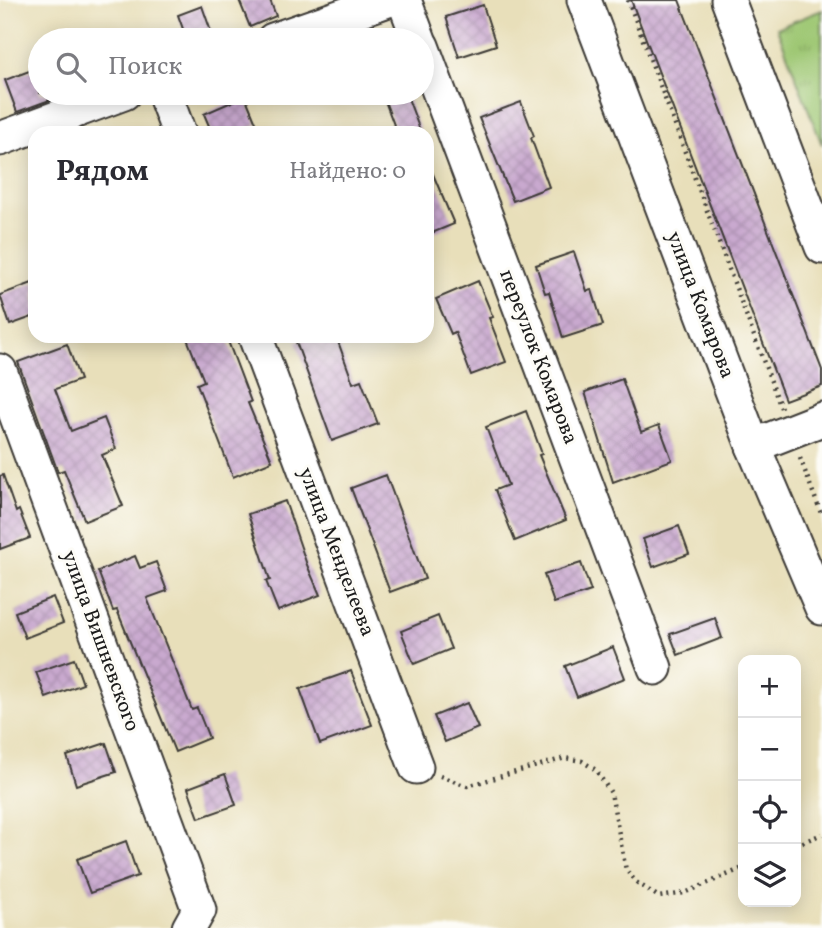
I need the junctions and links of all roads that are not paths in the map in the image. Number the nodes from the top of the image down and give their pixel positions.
1 (388, 0) edge
2 (404, 0) edge
3 (584, 0) edge
4 (728, 0) edge
5 (308, 28) edge
6 (414, 28) edge
7 (434, 78) edge
8 (92, 105) edge
9 (168, 105) edge
10 (35, 126) edge
11 (176, 126) edge
12 (28, 129) edge
13 (0, 139) edge
14 (822, 247) edge
15 (258, 343) edge
16 (0, 371) edge
17 (822, 419) edge
18 (753, 446) junction
19 (822, 608) edge
20 (655, 668) dead end
21 (416, 767) road end
22 (194, 919) edge

1 - 5 street
2 - 6 street
3 - 18 street, улица Комарова
4 - 14 street
7 - 20 street, переулок Комарова
8 - 10 street
9 - 11 street
12 - 13 street
15 - 21 street, улица Менделеева
16 - 22 street, улица Вишневского
17 - 18 street
18 - 19 street, улица Комарова

